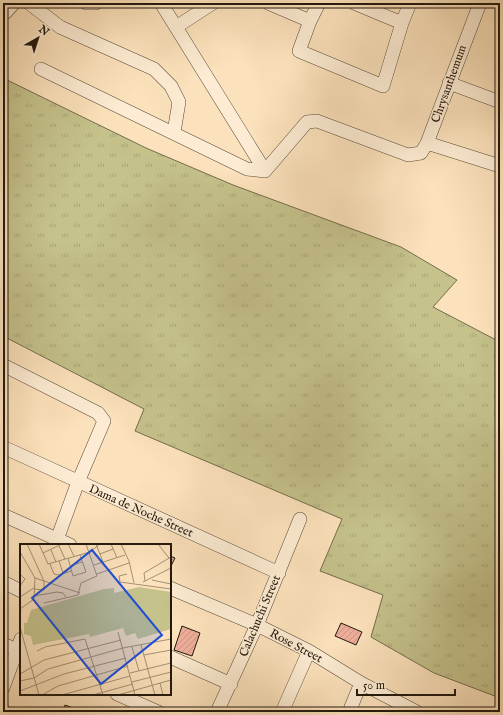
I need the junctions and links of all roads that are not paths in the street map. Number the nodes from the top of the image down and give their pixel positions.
1 (28, 3) edge
2 (86, 3) edge
3 (96, 3) edge
4 (161, 3) edge
5 (213, 3) edge
6 (268, 3) edge
7 (319, 3) edge
8 (354, 3) edge
9 (410, 3) edge
10 (480, 3) edge
11 (310, 21) junction
12 (402, 23) junction
13 (176, 27) junction
14 (42, 69) dead end
15 (448, 83) junction
16 (500, 102) edge
17 (174, 132) junction
18 (427, 143) junction
19 (500, 166) edge
20 (265, 171) junction
21 (3, 365) edge
22 (3, 447) edge
23 (78, 482) junction
24 (3, 515) edge
25 (300, 519) dead end
26 (56, 542) edge
27 (279, 573) junction
28 (3, 582) edge
29 (171, 588) edge
30 (20, 590) edge
31 (257, 626) junction
32 (3, 644) edge
33 (19, 647) edge
34 (308, 651) junction
35 (171, 657) edge
36 (361, 683) junction
37 (231, 684) junction
38 (3, 688) edge
39 (118, 695) edge
40 (158, 712) edge
41 (217, 712) edge
42 (282, 712) edge
43 (349, 712) edge
44 (417, 712) edge

1 - 17 street
2 - 3 street
4 - 13 street
5 - 13 street
6 - 11 street
7 - 11 street
8 - 12 street
9 - 12 street
10 - 15 street, Chrysanthemum
11 - 12 street
13 - 20 street
14 - 17 street
15 - 16 street
15 - 18 street, Chrysanthemum
17 - 20 street
18 - 19 street
18 - 20 street
21 - 23 street
22 - 23 street, Dama de Noche Street
23 - 26 street
23 - 27 street, Dama de Noche Street
24 - 26 street
25 - 27 street, Calachuchi Street
27 - 31 street, Calachuchi Street
28 - 30 street
29 - 31 street, Rose Street
31 - 34 street, Rose Street
31 - 37 street, Calachuchi Street
32 - 33 street
33 - 38 street
34 - 36 street, Rose Street
34 - 42 street
35 - 37 street
36 - 43 street
36 - 44 street, Rose Street
37 - 41 street, Calachuchi Street
39 - 40 street

